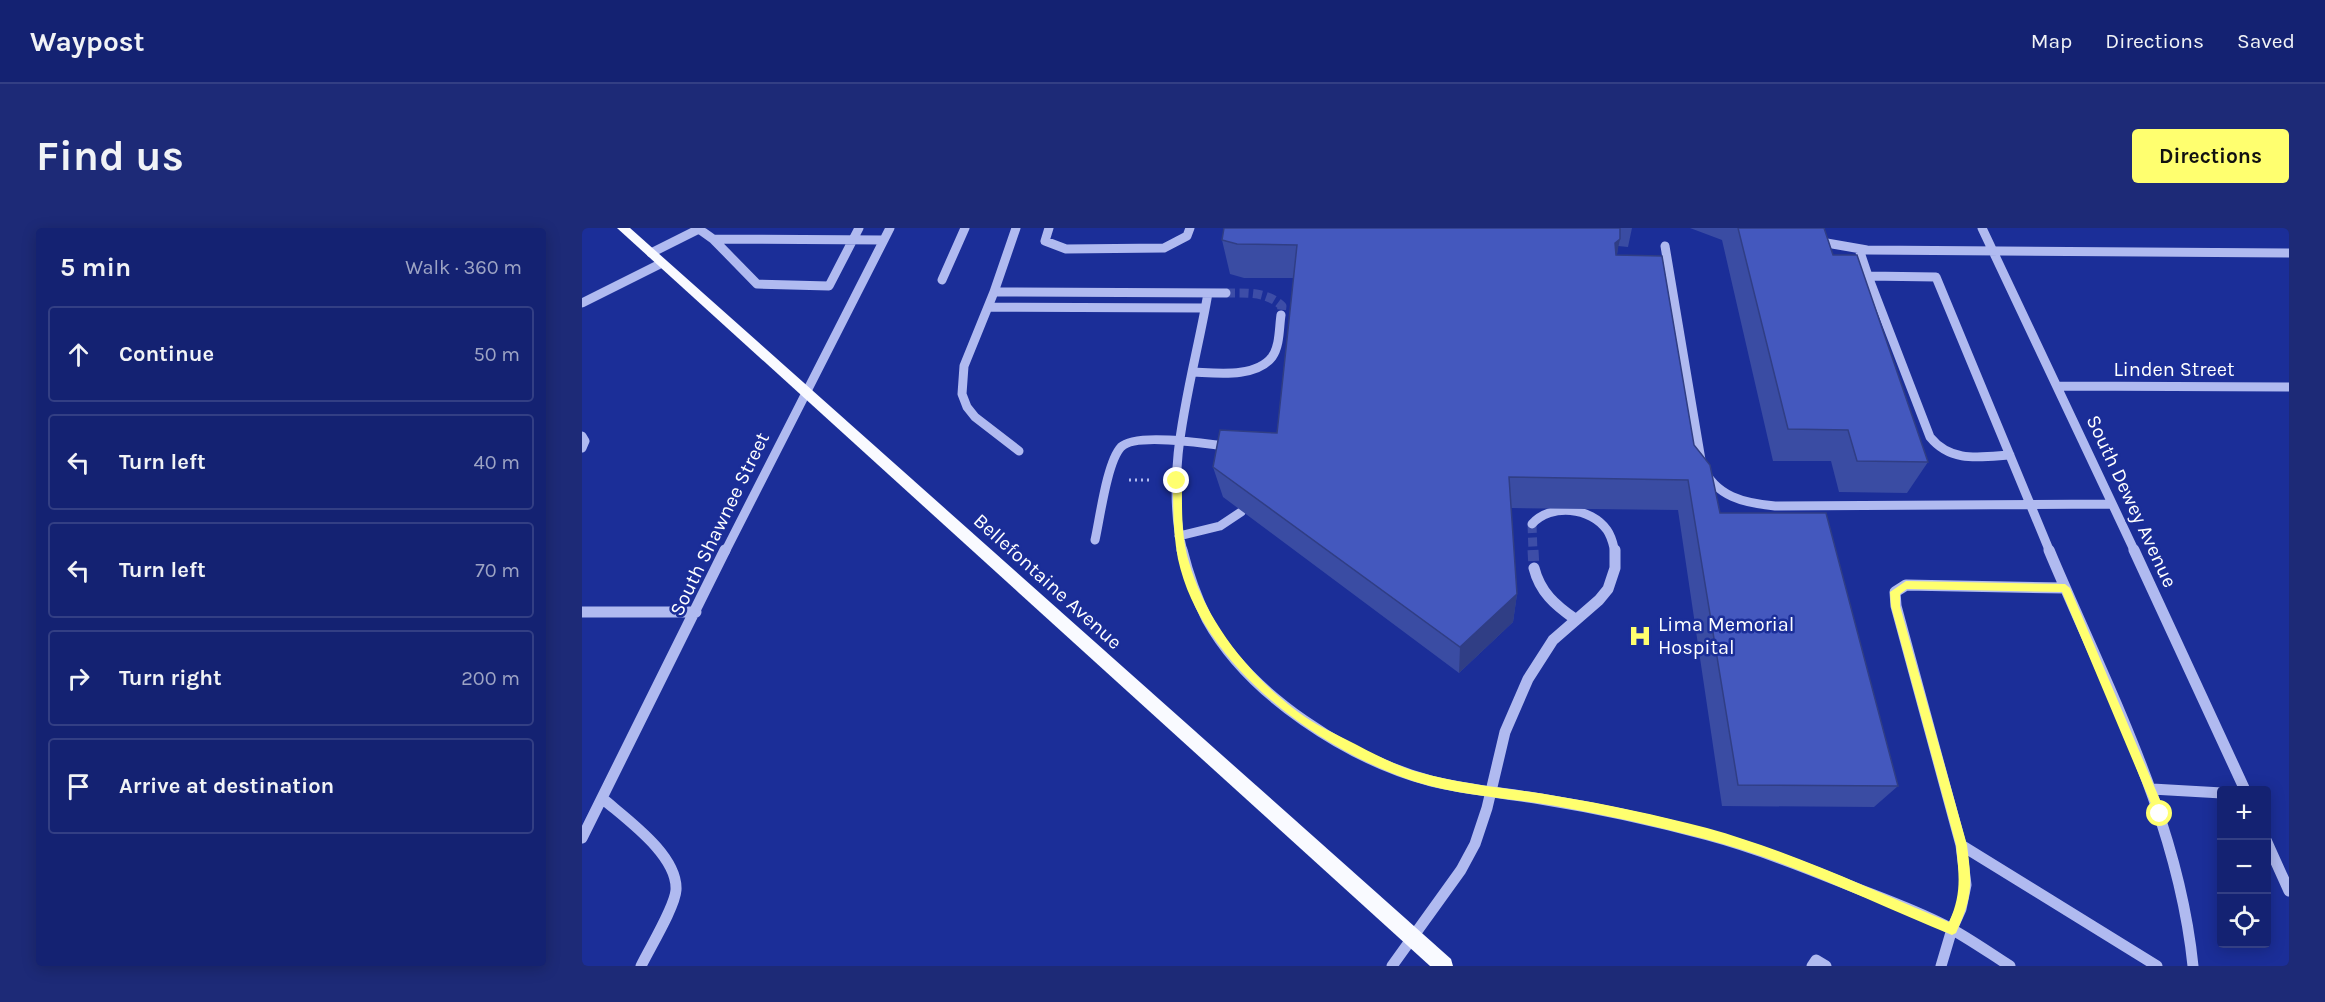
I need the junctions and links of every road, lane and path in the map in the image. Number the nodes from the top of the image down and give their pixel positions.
1 (623, 228) edge
2 (859, 228) edge
3 (890, 228) edge
4 (965, 228) edge
5 (1017, 228) edge
6 (1049, 228) edge
7 (1190, 228) edge
8 (1797, 228) edge
9 (1982, 228) edge
10 (700, 229) edge
11 (713, 239) junction
12 (853, 240) junction
13 (884, 240) junction
14 (1665, 246) dead end
15 (1859, 249) junction
16 (1994, 252) junction
17 (2289, 253) edge
18 (656, 258) junction
19 (1868, 276) junction
20 (942, 280) dead end
21 (994, 292) junction
22 (1208, 293) junction
23 (1226, 293) tunnel mouth
24 (582, 303) edge
25 (988, 307) junction
26 (1205, 308) junction
27 (1281, 315) dead end
28 (1194, 372) junction
29 (2058, 386) junction
30 (2289, 387) edge
31 (805, 392) junction
32 (582, 436) edge
33 (1181, 440) junction
34 (582, 448) edge
35 (1019, 451) dead end
36 (1242, 453) edge
37 (2010, 455) junction
38 (1127, 480) dead end
39 (1149, 480) dead end
40 (2112, 504) junction
41 (2031, 506) junction
42 (1242, 512) edge
43 (1532, 524) dead end
44 (1179, 536) junction
45 (1095, 540) dead end
46 (1534, 568) tunnel mouth
47 (2065, 588) junction
48 (582, 612) edge
49 (696, 612) junction
50 (1575, 619) junction
51 (2243, 786) edge
52 (2152, 789) junction
53 (1492, 791) junction
54 (2217, 793) edge
55 (602, 798) junction
56 (582, 838) edge
57 (1961, 845) junction
58 (2271, 851) edge
59 (2289, 891) edge
60 (1952, 929) junction
61 (1414, 939) junction
62 (641, 966) edge
63 (1392, 966) edge
64 (1444, 966) edge
65 (1812, 966) edge
66 (1826, 966) edge
67 (1941, 966) edge
68 (2010, 966) edge
69 (2157, 966) edge
70 (2193, 966) edge

1 - 18 main road, Bellefontaine Avenue
2 - 12 street
3 - 13 street, South Shawnee Street
4 - 20 street
5 - 21 street
6 - 7 street
8 - 15 street
9 - 16 street, South Dewey Avenue
10 - 11 street
10 - 18 street
11 - 12 street
11 - 12 street
12 - 13 street
13 - 31 street, South Shawnee Street
14 - 41 street
15 - 16 street
15 - 19 street
16 - 17 street
16 - 29 street, South Dewey Avenue
18 - 24 street
18 - 31 main road, Bellefontaine Avenue
19 - 37 street
19 - 37 street
21 - 22 street
21 - 25 street
22 - 23 street
22 - 26 street
25 - 26 street
25 - 35 street
26 - 28 street
27 - 28 street
28 - 33 street
29 - 30 street, Linden Street
29 - 40 street, South Dewey Avenue
31 - 49 street, South Shawnee Street
31 - 61 main road, Bellefontaine Avenue
32 - 34 street
33 - 36 street
33 - 44 street
33 - 45 street
37 - 41 street
38 - 39 path
40 - 41 street
40 - 51 street, South Dewey Avenue
41 - 47 street
42 - 44 street
43 - 50 street
44 - 53 street
46 - 50 street
47 - 52 street
47 - 57 street
48 - 49 street
49 - 55 street, South Shawnee Street
50 - 53 street
52 - 54 street
52 - 70 street
53 - 60 street
53 - 61 street
55 - 56 street, South Shawnee Street
55 - 62 street
57 - 60 street
57 - 69 street
58 - 59 street
60 - 67 street
60 - 68 street
61 - 63 street
61 - 64 main road, Bellefontaine Avenue
65 - 66 street

